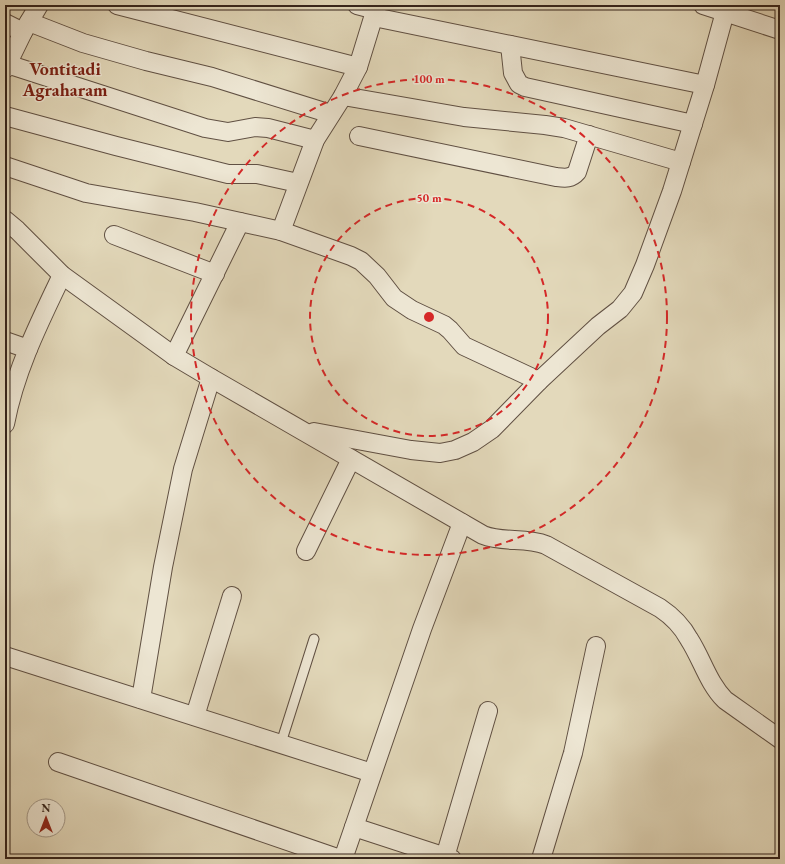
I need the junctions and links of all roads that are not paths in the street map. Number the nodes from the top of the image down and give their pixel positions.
1 (39, 5) edge
2 (117, 5) edge
3 (357, 5) edge
4 (703, 5) edge
5 (376, 11) edge
6 (725, 12) junction
7 (5, 23) edge
8 (26, 27) junction
9 (780, 30) edge
10 (510, 45) junction
11 (7, 59) edge
12 (358, 67) junction
13 (705, 85) junction
14 (343, 96) junction
15 (331, 114) junction
16 (5, 116) edge
17 (693, 124) junction
18 (589, 135) junction
19 (360, 136) dead end
20 (315, 140) junction
21 (681, 162) junction
22 (5, 166) edge
23 (298, 183) junction
24 (5, 220) edge
25 (240, 222) junction
26 (281, 231) junction
27 (114, 235) dead end
28 (62, 274) junction
29 (215, 274) junction
30 (5, 341) edge
31 (28, 349) junction
32 (174, 356) junction
33 (211, 378) junction
34 (539, 381) junction
35 (5, 424) edge
36 (299, 429) junction
37 (351, 459) junction
38 (462, 523) junction
39 (306, 551) dead end
40 (232, 596) dead end
41 (314, 639) dead end
42 (596, 646) dead end
43 (5, 656) edge
44 (141, 699) junction
45 (488, 711) dead end
46 (195, 716) junction
47 (780, 739) edge
48 (281, 743) junction
49 (58, 762) dead end
50 (372, 773) junction
51 (354, 827) junction
52 (449, 858) edge
53 (341, 859) edge
54 (541, 859) edge

1 - 8 street
2 - 12 street
3 - 5 street
4 - 6 street
5 - 10 street
5 - 12 street
6 - 9 street
6 - 13 street
7 - 8 street
8 - 11 street
8 - 15 street
10 - 13 street
10 - 17 street
11 - 20 street
12 - 14 street
13 - 17 street
14 - 15 street
14 - 18 street
15 - 20 street
16 - 23 street
17 - 21 street
18 - 19 street
18 - 21 street
20 - 23 street
21 - 34 street
22 - 25 street
23 - 26 street
24 - 28 street
25 - 26 street
25 - 29 street
26 - 34 street
27 - 29 street
28 - 31 street
28 - 32 street
29 - 32 street
30 - 31 street
31 - 35 street
32 - 33 street
33 - 36 street
33 - 44 street
34 - 36 street
36 - 37 street
37 - 38 street
37 - 39 street
38 - 47 street
38 - 50 street
40 - 46 street
41 - 48 lane
42 - 54 street
43 - 44 street
44 - 46 street
45 - 52 street
46 - 48 street
48 - 50 street
49 - 53 street
50 - 51 street
51 - 52 street
51 - 53 street

